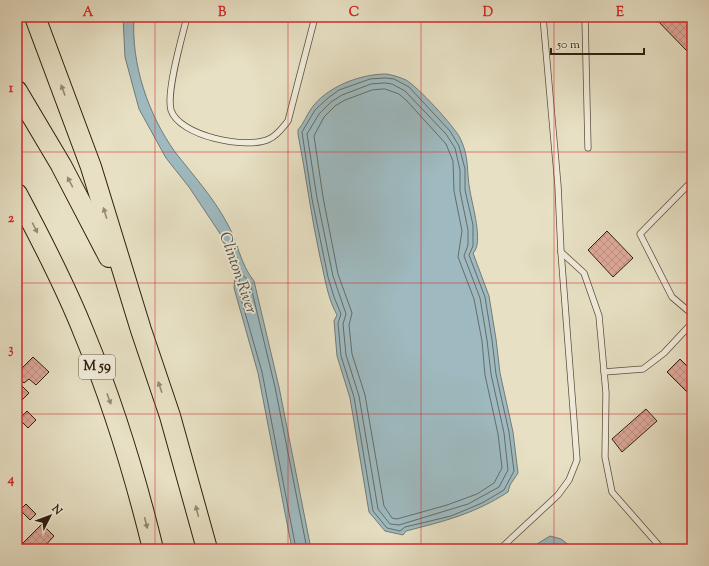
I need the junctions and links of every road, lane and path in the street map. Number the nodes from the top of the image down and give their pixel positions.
1 (36, 17) edge
2 (186, 17) edge
3 (315, 17) edge
4 (543, 17) edge
5 (585, 17) edge
6 (17, 91) edge
7 (588, 148) dead end
8 (692, 181) edge
9 (17, 194) edge
10 (561, 252) junction
11 (692, 314) edge
12 (692, 324) edge
13 (141, 330) junction
14 (604, 372) junction
15 (153, 549) edge
16 (206, 549) edge
17 (500, 549) edge
18 (662, 549) edge

13 -> 1 highway
2 - 3 lane
4 - 10 lane
5 - 7 lane
13 -> 6 highway
8 - 11 lane
9 -> 15 highway, M 59
10 - 14 lane
10 - 17 lane
12 - 14 lane
16 -> 13 highway
14 - 18 lane

